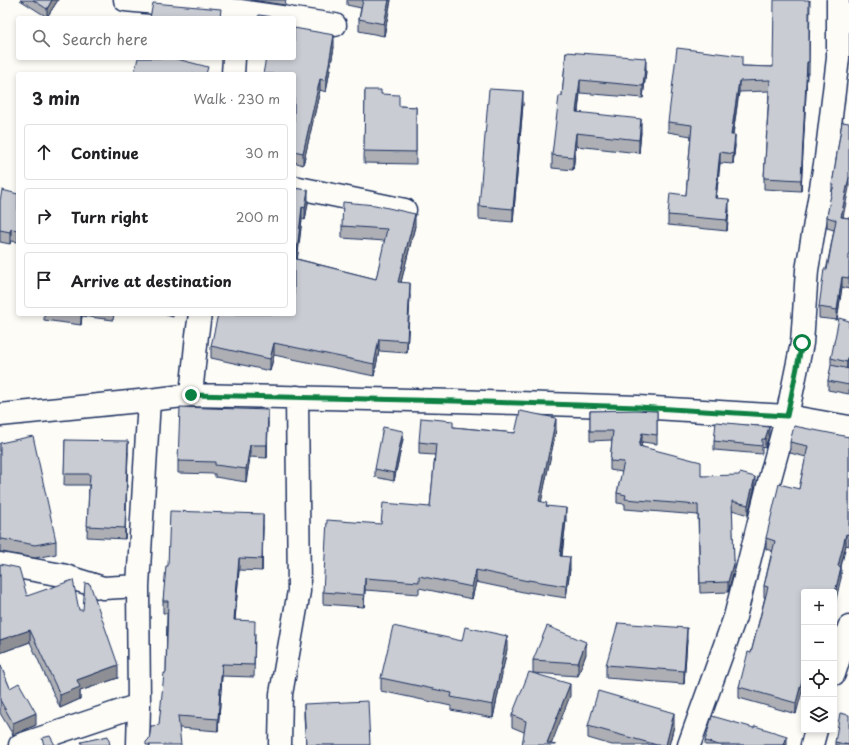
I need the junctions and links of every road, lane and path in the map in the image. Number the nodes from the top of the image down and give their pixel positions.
1 (126, 0) edge
2 (838, 0) edge
3 (240, 14) edge
4 (264, 16) edge
5 (296, 19) edge
6 (335, 25) dead end
7 (844, 58) edge
8 (234, 60) edge
9 (233, 72) edge
10 (296, 188) edge
11 (405, 210) edge
12 (200, 316) edge
13 (191, 395) junction
14 (297, 397) junction
15 (149, 400) junction
16 (0, 415) edge
17 (787, 416) junction
18 (849, 427) edge
19 (0, 564) edge
20 (138, 586) junction
21 (849, 627) edge
22 (837, 665) edge
23 (139, 705) junction
24 (815, 733) edge
25 (20, 745) edge
26 (138, 745) edge
27 (280, 745) edge
28 (689, 745) edge
29 (812, 745) edge

1 - 3 street
2 - 7 street
3 - 4 street
5 - 6 street
7 - 17 street
8 - 9 street
10 - 11 street
12 - 13 street
13 - 14 street
13 - 15 street
14 - 17 street
14 - 27 street
15 - 16 street
15 - 20 street
17 - 18 street
17 - 28 street
19 - 20 street
20 - 23 street
21 - 22 street
23 - 25 street
23 - 26 street
24 - 29 street

